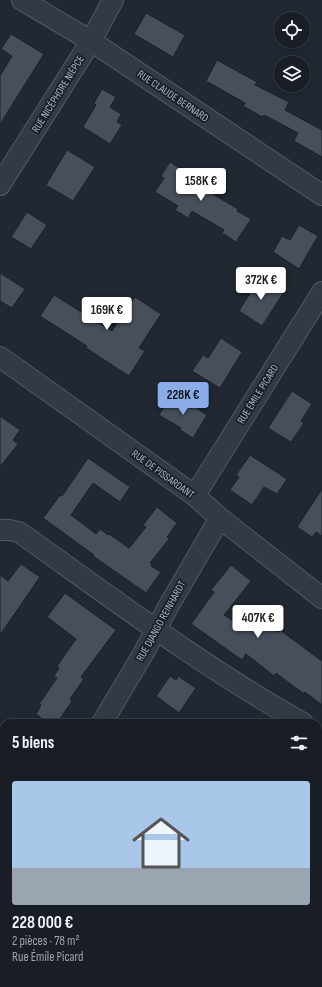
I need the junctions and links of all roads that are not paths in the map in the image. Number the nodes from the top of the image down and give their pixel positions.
1 (22, 0) edge
2 (113, 0) edge
3 (91, 41) junction
4 (0, 185) edge
5 (322, 195) edge
6 (322, 292) edge
7 (0, 357) edge
8 (194, 495) junction
9 (221, 519) junction
10 (0, 530) edge
11 (322, 598) edge
12 (156, 630) junction
13 (104, 719) edge
14 (296, 719) edge

1 - 3 street, RUE CLAUDE BERNARD
2 - 3 street, RUE NICÉPHORE NIÈPCE
3 - 4 street, RUE NICÉPHORE NIÈPCE
3 - 5 street, RUE CLAUDE BERNARD
6 - 8 street, RUE ÉMILE PICARD
7 - 8 street, RUE DE PISSARDANT
8 - 9 street, RUE DE PISSARDANT
9 - 11 street, RUE DE PISSARDANT
9 - 12 street, RUE DJANGO REINHARDT
10 - 12 street
12 - 13 street, RUE DJANGO REINHARDT
12 - 14 street

